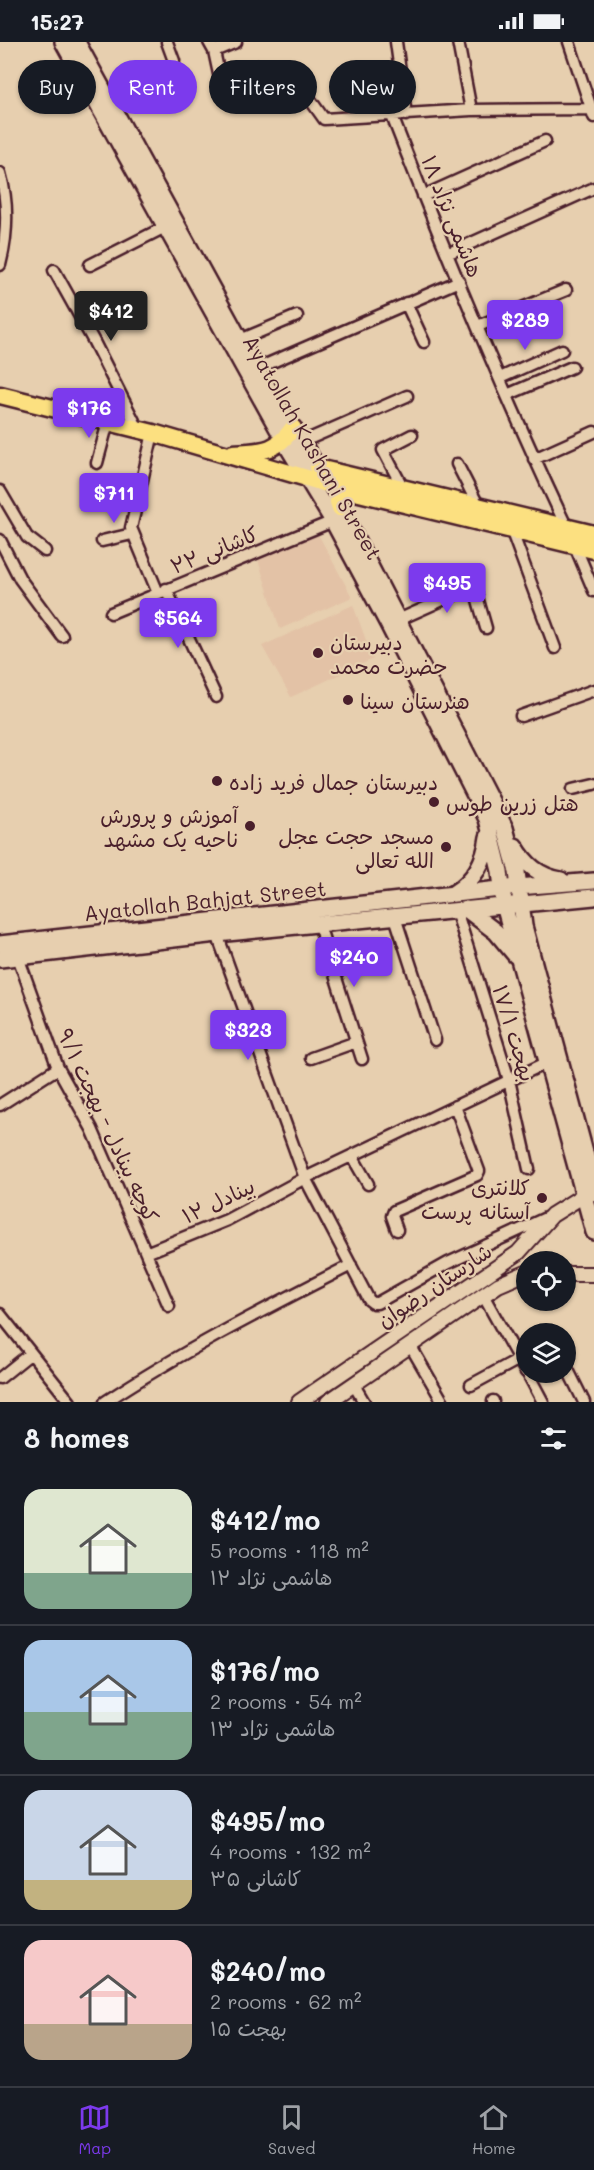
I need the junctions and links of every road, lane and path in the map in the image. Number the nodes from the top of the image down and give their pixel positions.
1 (63, 42) edge
2 (76, 42) edge
3 (167, 42) edge
4 (236, 42) edge
5 (396, 42) edge
6 (459, 42) edge
7 (569, 42) edge
8 (211, 46) edge
9 (174, 60) edge
10 (317, 109) edge
11 (471, 110) junction
12 (592, 113) edge
13 (406, 115) junction
14 (365, 116) joint
15 (392, 116) junction
16 (545, 141) dead end
17 (0, 173) edge
18 (594, 188) edge
19 (423, 196) junction
20 (165, 227) junction
21 (447, 254) junction
22 (0, 265) edge
23 (90, 265) dead end
24 (54, 270) dead end
25 (459, 280) junction
26 (566, 290) dead end
27 (406, 303) junction
28 (297, 316) dead end
29 (478, 326) junction
30 (240, 340) junction
31 (424, 342) dead end
32 (562, 350) dead end
33 (572, 367) dead end
34 (252, 371) junction
35 (500, 378) junction
36 (0, 395) edge
37 (507, 395) junction
38 (407, 396) dead end
39 (108, 422) junction
40 (146, 431) junction
41 (594, 432) edge
42 (411, 435) dead end
43 (295, 440) junction
44 (223, 454) junction
45 (534, 459) junction
46 (97, 463) dead end
47 (457, 464) dead end
48 (313, 473) junction
49 (329, 485) junction
50 (404, 490) junction
51 (0, 491) edge
52 (351, 491) junction
53 (479, 507) junction
54 (5, 512) edge
55 (337, 514) junction
56 (567, 528) junction
57 (512, 532) junction
58 (132, 534) junction
59 (594, 534) edge
60 (0, 540) edge
61 (102, 541) dead end
62 (575, 546) junction
63 (594, 550) edge
64 (45, 551) dead end
65 (162, 591) junction
66 (594, 591) edge
67 (111, 613) dead end
68 (398, 620) junction
69 (486, 628) dead end
70 (62, 636) dead end
71 (555, 648) dead end
72 (594, 690) edge
73 (216, 697) dead end
74 (521, 716) dead end
75 (594, 784) edge
76 (573, 789) dead end
77 (487, 819) junction
78 (505, 828) junction
79 (588, 881) edge
80 (454, 894) junction
81 (511, 896) junction
82 (594, 897) edge
83 (461, 910) junction
84 (395, 917) junction
85 (319, 925) junction
86 (217, 934) junction
87 (0, 944) edge
88 (18, 957) junction
89 (0, 959) edge
90 (519, 959) junction
91 (435, 1040) dead end
92 (356, 1042) junction
93 (311, 1058) dead end
94 (362, 1059) dead end
95 (548, 1062) junction
96 (58, 1068) junction
97 (509, 1080) junction
98 (0, 1105) edge
99 (455, 1106) junction
100 (352, 1156) junction
101 (529, 1169) dead end
102 (305, 1178) junction
103 (368, 1184) dead end
104 (591, 1191) edge
105 (552, 1215) junction
106 (398, 1230) dead end
107 (594, 1232) edge
108 (146, 1253) junction
109 (351, 1265) junction
110 (576, 1274) edge
111 (594, 1274) edge
112 (516, 1277) edge
113 (483, 1295) junction
114 (169, 1306) dead end
115 (0, 1314) edge
116 (410, 1345) junction
117 (31, 1353) junction
118 (516, 1354) edge
119 (516, 1361) edge
120 (0, 1378) edge
121 (533, 1383) edge
122 (574, 1383) edge
123 (471, 1384) dead end
124 (354, 1385) junction
125 (69, 1402) edge
126 (105, 1402) edge
127 (299, 1402) edge
128 (328, 1402) edge
129 (364, 1402) edge
130 (443, 1402) edge
131 (543, 1402) edge
132 (584, 1402) edge

1 - 20 main road, Ayatollah Kashani Street
2 - 30 main road, Ayatollah Kashani Street
3 - 9 street
4 - 8 street
5 - 13 street
6 - 11 street
7 - 12 street
10 - 14 street
11 - 12 street
11 - 13 street
13 - 15 street
14 - 15 street
15 - 19 street, هاشمی نژاد ۱۸
16 - 19 street
17 - 22 street
18 - 21 street
19 - 21 street, هاشمی نژاد ۱۸
20 - 23 street
20 - 34 main road, Ayatollah Kashani Street
21 - 25 street, هاشمی نژاد ۱۸
24 - 40 street
25 - 27 street
25 - 29 street, هاشمی نژاد ۱۸
26 - 29 street
27 - 31 street
27 - 34 street
28 - 30 street
29 - 35 street, هاشمی نژاد ۱۸
30 - 34 main road, Ayatollah Kashani Street
32 - 35 street
33 - 37 street
34 - 43 main road, Ayatollah Kashani Street
34 - 43 main road, Ayatollah Kashani Street
35 - 37 street, هاشمی نژاد ۱۸
36 - 39 main road
37 - 45 street, هاشمی نژاد ۱۸
38 - 43 street
39 - 40 main road
39 - 46 street
40 - 44 main road
40 - 58 street
41 - 45 street
42 - 50 street
43 - 44 main road
43 - 48 main road, Ayatollah Kashani Street
44 - 48 main road
45 - 56 street, هاشمی نژاد ۱۸
47 - 53 street
48 - 49 main road
48 - 50 main road
48 - 55 main road, Ayatollah Kashani Street
49 - 52 main road
49 - 55 main road, Ayatollah Kashani Street
50 - 53 main road
51 - 54 street
52 - 55 main road
52 - 57 main road
53 - 56 main road
54 - 64 street
55 - 65 street, کاشانی ۲۲
55 - 68 main road, Ayatollah Kashani Street
55 - 77 main road, Ayatollah Kashani Street
56 - 59 main road
57 - 62 main road
57 - 71 street
58 - 61 street
58 - 65 street
60 - 70 street
62 - 63 main road
62 - 66 street
65 - 67 street, کاشانی ۲۲
65 - 73 street
68 - 69 street
68 - 78 main road, Ayatollah Kashani Street
72 - 74 street
75 - 76 street
77 - 80 main road
77 - 81 main road, Ayatollah Kashani Street
78 - 79 main road
78 - 81 main road, Ayatollah Kashani Street
79 - 81 main road, Ayatollah Bahjat Street
80 - 81 main road, Ayatollah Bahjat Street
80 - 87 main road, Ayatollah Bahjat Street
81 - 82 main road, Ayatollah Bahjat Street
81 - 83 main road, Ayatollah Bahjat Street
81 - 90 main road, Ayatollah Kashani Street
81 - 104 main road, Ayatollah Kashani Street
83 - 84 main road, Ayatollah Bahjat Street
83 - 90 main road
83 - 97 street, بهجت ۱۷/۱
84 - 85 main road, Ayatollah Bahjat Street
84 - 91 street
85 - 86 main road, Ayatollah Bahjat Street
85 - 92 street
86 - 88 main road, Ayatollah Bahjat Street
86 - 102 street
88 - 89 main road, Ayatollah Bahjat Street
88 - 96 street, کوچه بینادل - بهجت ۹/۱
90 - 95 main road, Ayatollah Kashani Street
92 - 93 street
92 - 94 street
95 - 97 street, بینادل ۱۲
95 - 104 main road, Ayatollah Kashani Street
96 - 98 street
96 - 108 street, کوچه بینادل - بهجت ۹/۱
97 - 99 street, بینادل ۱۲
97 - 101 street, بهجت ۱۷/۱
99 - 100 street, بینادل ۱۲
99 - 106 street
100 - 102 street, بینادل ۱۲
100 - 103 street
102 - 108 street, بینادل ۱۲
102 - 109 street
104 - 105 street, شارستان رضوان
104 - 107 main road, Ayatollah Kashani Street
105 - 109 street
105 - 127 street, شارستان رضوان
108 - 114 street, کوچه بینادل - بهجت ۹/۱
109 - 126 street
110 - 111 street
112 - 113 street, شارستان رضوان
113 - 116 street, شارستان رضوان
113 - 118 street
115 - 117 street
116 - 124 street, شارستان رضوان
116 - 130 street
117 - 120 street
117 - 125 street
119 - 123 street
121 - 131 street
122 - 132 street
124 - 128 street, شارستان رضوان
124 - 129 street

